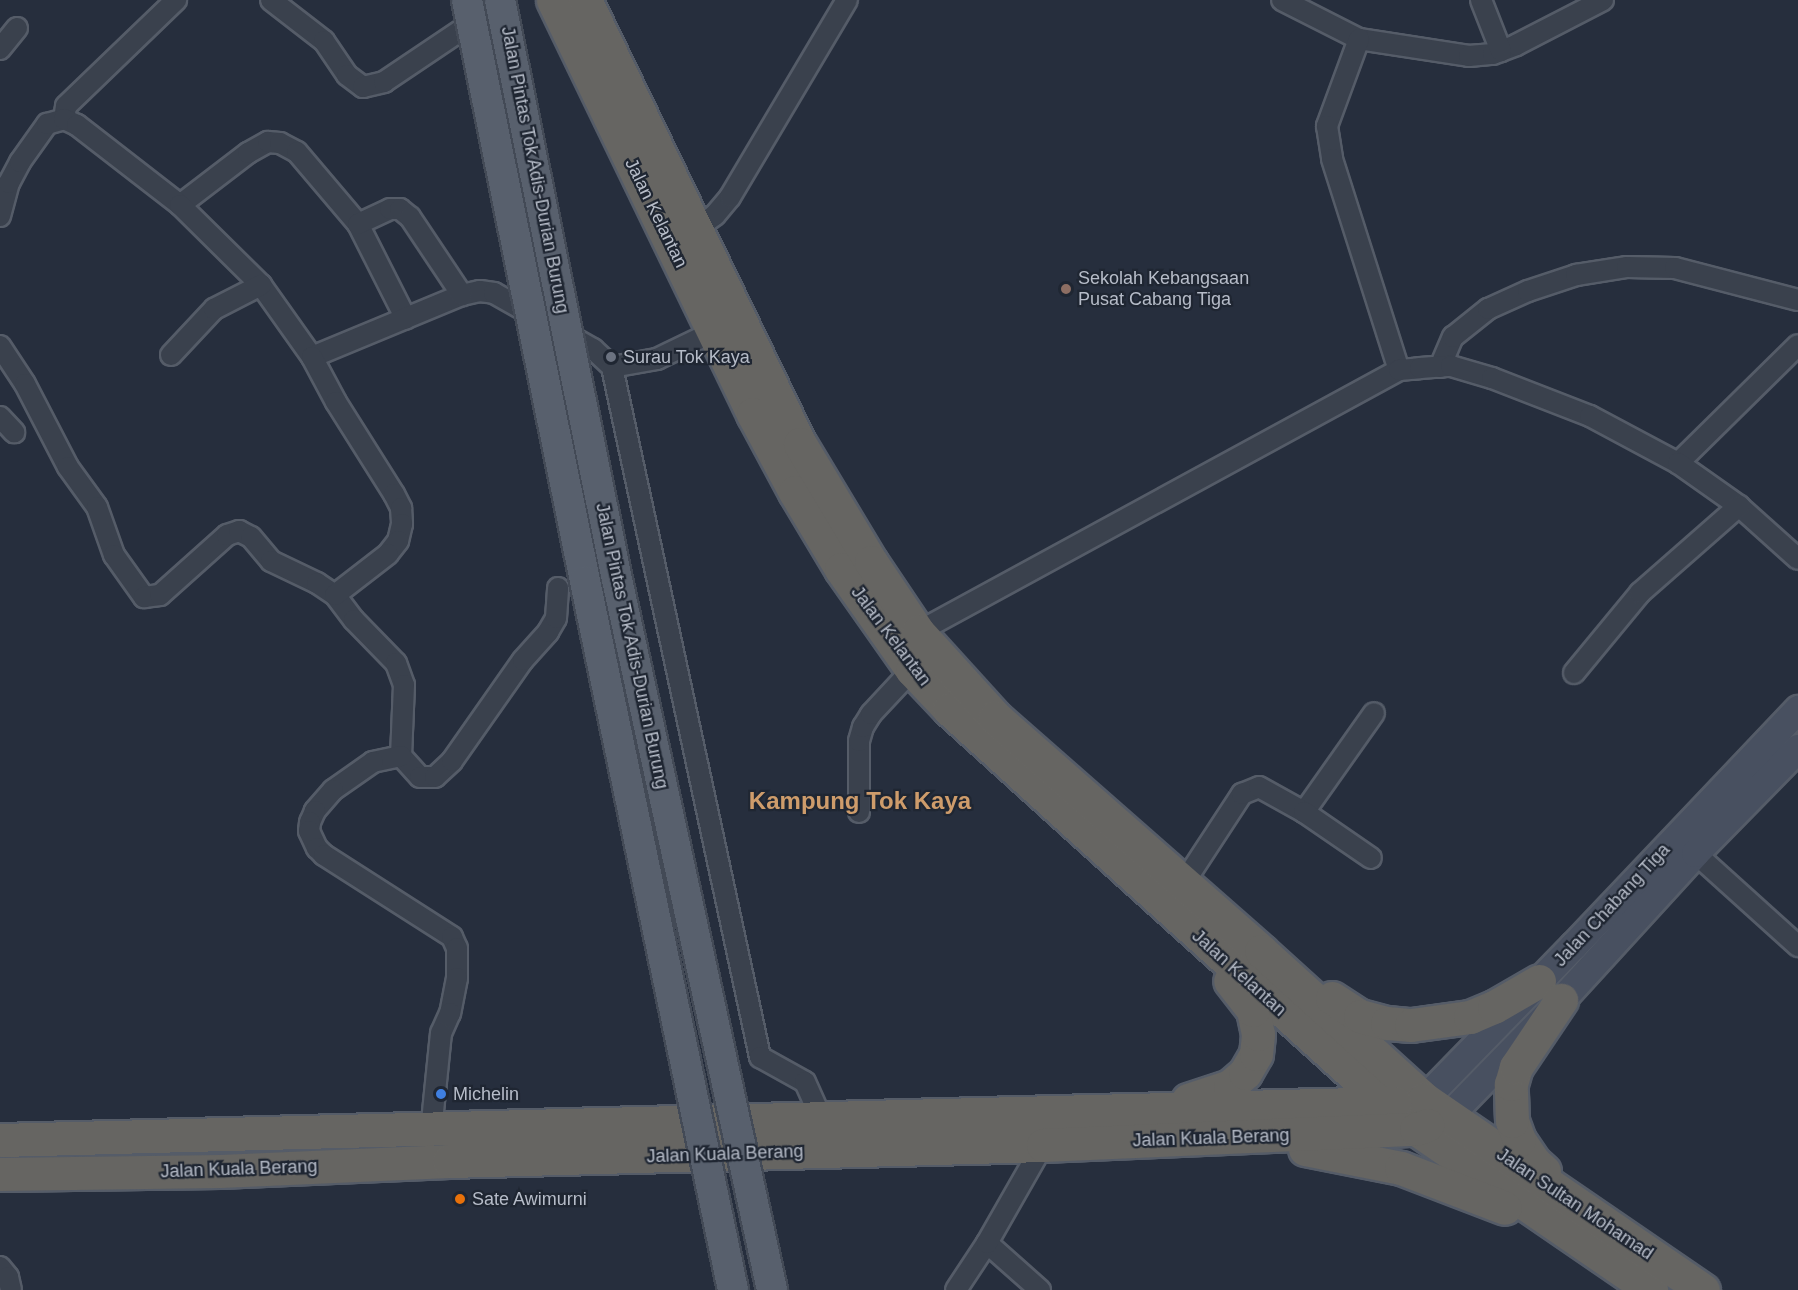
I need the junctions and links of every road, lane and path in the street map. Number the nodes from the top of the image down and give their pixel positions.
1 (176, 0) edge
2 (271, 0) edge
3 (467, 0) edge
4 (500, 0) edge
5 (506, 0) edge
6 (553, 0) edge
7 (585, 0) edge
8 (847, 0) edge
9 (1282, 0) edge
10 (1480, 0) edge
11 (1603, 0) edge
12 (17, 28) dead end
13 (1359, 39) junction
14 (0, 49) edge
15 (1501, 51) junction
16 (64, 119) junction
17 (180, 205) junction
18 (0, 216) edge
19 (358, 224) junction
20 (695, 230) junction
21 (261, 285) junction
22 (462, 295) junction
23 (1798, 300) edge
24 (406, 319) junction
25 (713, 332) junction
26 (1798, 345) edge
27 (0, 346) edge
28 (171, 355) dead end
29 (312, 357) junction
30 (612, 367) junction
31 (1440, 367) junction
32 (1399, 370) junction
33 (0, 417) edge
34 (14, 432) dead end
35 (1678, 463) junction
36 (1739, 506) junction
37 (1798, 559) edge
38 (558, 588) dead end
39 (335, 595) junction
40 (918, 632) junction
41 (912, 670) junction
42 (1574, 673) dead end
43 (1798, 709) edge
44 (1374, 712) dead end
45 (1798, 748) edge
46 (400, 756) junction
47 (859, 812) dead end
48 (1304, 812) junction
49 (1695, 853) junction
50 (1371, 858) dead end
51 (1183, 884) junction
52 (1187, 927) junction
53 (1798, 946) edge
54 (1261, 951) junction
55 (1550, 991) junction
56 (1386, 1104) junction
57 (1107, 1112) junction
58 (1429, 1115) junction
59 (822, 1120) junction
60 (431, 1131) junction
61 (102, 1137) junction
62 (1231, 1138) junction
63 (0, 1140) edge
64 (1042, 1145) junction
65 (220, 1171) junction
66 (0, 1174) edge
67 (1606, 1225) junction
68 (987, 1243) junction
69 (0, 1267) edge
70 (1623, 1271) junction
71 (11, 1290) edge
72 (733, 1290) edge
73 (772, 1290) edge
74 (956, 1290) edge
75 (1041, 1290) edge
76 (1651, 1290) edge
77 (1703, 1290) edge

1 - 16 street
2 - 5 street
3 - 72 main road, Jalan Pintas Tok Adis-Durian Burung, bridge
4 - 73 main road, Jalan Pintas Tok Adis-Durian Burung, bridge
6 - 25 highway, Jalan Kelantan
7 - 20 highway, Jalan Kelantan
8 - 20 street
9 - 13 street
10 - 15 street
11 - 15 street
12 - 14 street
13 - 15 street
13 - 32 street
16 - 17 street
16 - 18 street
17 - 19 street
17 - 21 street
19 - 22 street
19 - 24 street
20 - 40 highway, Jalan Kelantan
21 - 28 street
21 - 29 street
22 - 24 street
22 - 30 street
23 - 31 street
24 - 29 street
25 - 30 street
25 - 41 highway, Jalan Kelantan
26 - 35 street
27 - 39 street
29 - 39 street
30 - 59 street
31 - 32 street
31 - 35 street
32 - 40 street
33 - 34 street
35 - 36 street
36 - 37 street
36 - 42 street
38 - 46 street
39 - 46 street
40 - 51 highway, Jalan Kelantan
41 - 47 street
41 - 52 highway, Jalan Kelantan
43 - 55 main road, Jalan Chabang Tiga
44 - 48 street
45 - 49 main road, Jalan Chabang Tiga
46 - 60 street
48 - 50 street
48 - 51 street
49 - 53 street
49 - 55 main road, Jalan Chabang Tiga
51 - 54 highway, Jalan Kelantan
52 - 56 highway, Jalan Kelantan
52 - 57 highway
54 - 55 highway
54 - 58 highway, Jalan Kelantan
55 - 58 main road, Jalan Chabang Tiga
55 - 67 highway
56 - 57 highway, Jalan Kuala Berang
56 - 58 highway, Jalan Kelantan
57 - 59 highway, Jalan Kuala Berang
58 - 62 highway, Jalan Kuala Berang
58 - 67 highway, Jalan Sultan Mohamad
58 - 70 highway, Jalan Sultan Mohamad
59 - 60 highway, Jalan Kuala Berang
60 - 61 highway, Jalan Kuala Berang
61 - 63 highway, Jalan Kuala Berang
61 - 65 highway
62 - 64 highway, Jalan Kuala Berang
62 - 70 highway
64 - 65 highway, Jalan Kuala Berang
64 - 68 street
65 - 66 highway, Jalan Kuala Berang
67 - 77 highway, Jalan Sultan Mohamad
68 - 74 street
68 - 75 street
69 - 71 street
70 - 76 highway, Jalan Sultan Mohamad

